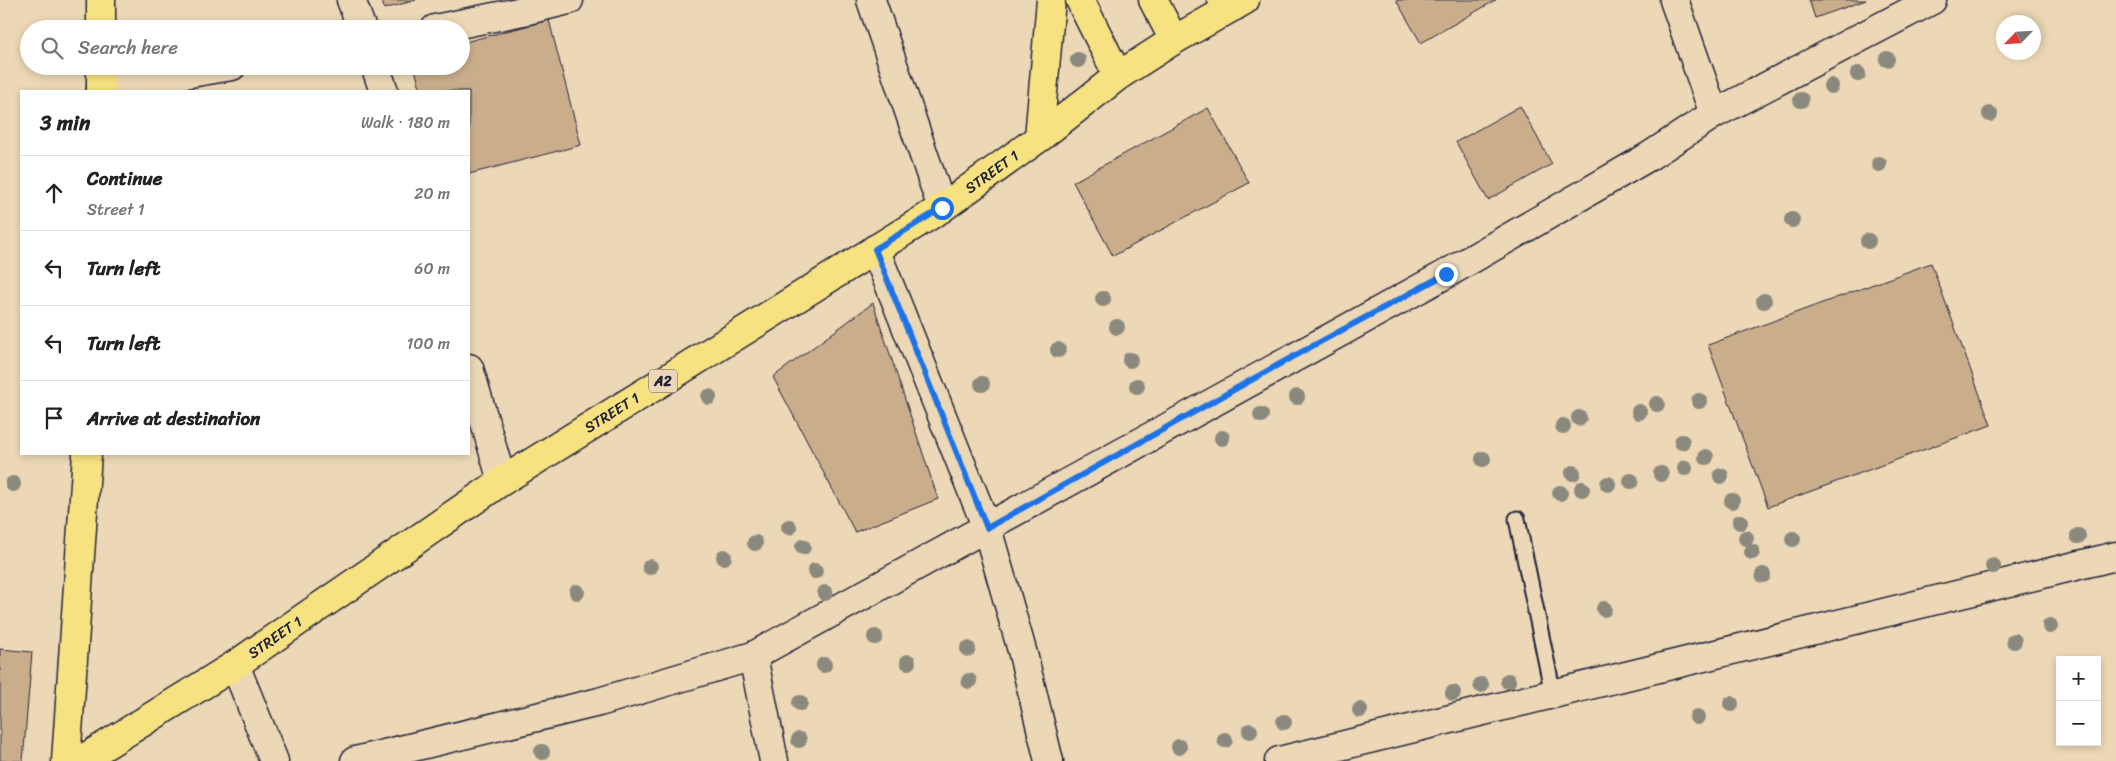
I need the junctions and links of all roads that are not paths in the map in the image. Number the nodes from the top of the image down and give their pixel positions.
1 (102, 0) edge
2 (351, 0) edge
3 (569, 0) edge
4 (871, 0) edge
5 (1051, 0) edge
6 (1080, 0) edge
7 (1152, 0) edge
8 (1674, 0) edge
9 (1927, 1) edge
10 (1234, 2) edge
11 (527, 5) edge
12 (101, 20) edge
13 (359, 20) edge
14 (470, 20) edge
15 (1174, 40) junction
16 (158, 75) edge
17 (379, 75) edge
18 (1118, 76) junction
19 (101, 82) edge
20 (384, 90) edge
21 (1714, 114) junction
22 (1038, 138) junction
23 (942, 208) junction
24 (875, 249) junction
25 (470, 371) edge
26 (87, 455) edge
27 (502, 481) junction
28 (1518, 520) dead end
29 (987, 528) junction
30 (2116, 556) edge
31 (753, 656) junction
32 (235, 665) junction
33 (1553, 694) junction
34 (66, 761) edge
35 (80, 761) edge
36 (274, 761) edge
37 (355, 761) edge
38 (774, 761) edge
39 (1049, 761) edge
40 (1279, 761) edge

1 - 12 main road
2 - 13 street
3 - 11 street
4 - 23 street
5 - 22 main road
6 - 18 main road
7 - 15 main road
8 - 21 street
9 - 21 street
10 - 15 main road, STREET 1 / A2
11 - 14 street
15 - 18 main road, STREET 1 / A2
16 - 19 street
17 - 20 street
18 - 22 main road, STREET 1 / A2
21 - 29 street
22 - 23 main road, STREET 1 / A2
23 - 24 main road, STREET 1 / A2
24 - 27 main road, STREET 1 / A2
24 - 29 street
25 - 27 street
26 - 34 main road
27 - 32 main road, STREET 1 / A2
28 - 33 lane
29 - 31 street
29 - 39 street
30 - 33 street
31 - 37 street
31 - 38 street
32 - 35 main road, STREET 1 / A2
32 - 36 street
33 - 40 street

